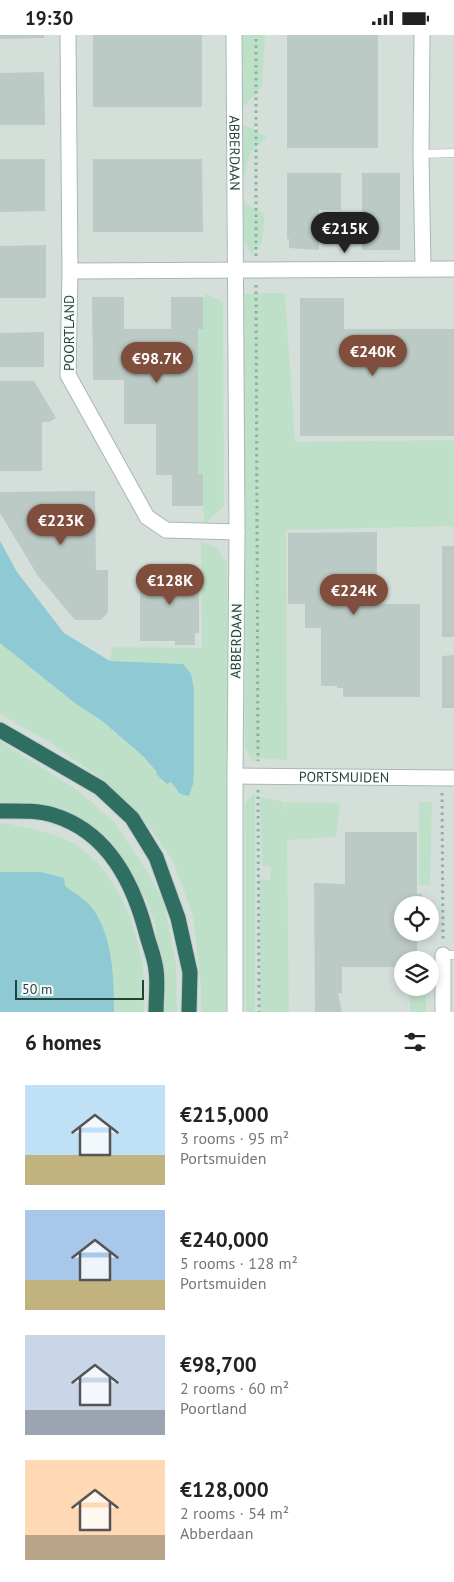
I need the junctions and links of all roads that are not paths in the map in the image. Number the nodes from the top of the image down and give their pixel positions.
1 (68, 35) edge
2 (234, 35) edge
3 (422, 35) edge
4 (421, 153) junction
5 (454, 153) edge
6 (423, 269) junction
7 (454, 269) edge
8 (236, 270) junction
9 (70, 271) junction
10 (237, 533) junction
11 (0, 730) edge
12 (234, 776) junction
13 (448, 778) edge
14 (0, 811) edge
15 (448, 955) edge
16 (156, 1012) edge
17 (189, 1012) edge
18 (235, 1012) edge
19 (443, 1012) edge

1 - 9 street, POORTLAND
2 - 8 street, ABBERDAAN
3 - 4 street
4 - 5 lane
4 - 6 street
6 - 7 street
6 - 8 street
8 - 9 street
8 - 10 street, ABBERDAAN
9 - 10 street, POORTLAND
10 - 12 street, ABBERDAAN
11 - 17 highway
12 - 13 street, PORTSMUIDEN
12 - 18 street, ABBERDAAN
14 - 16 highway
15 - 19 street

